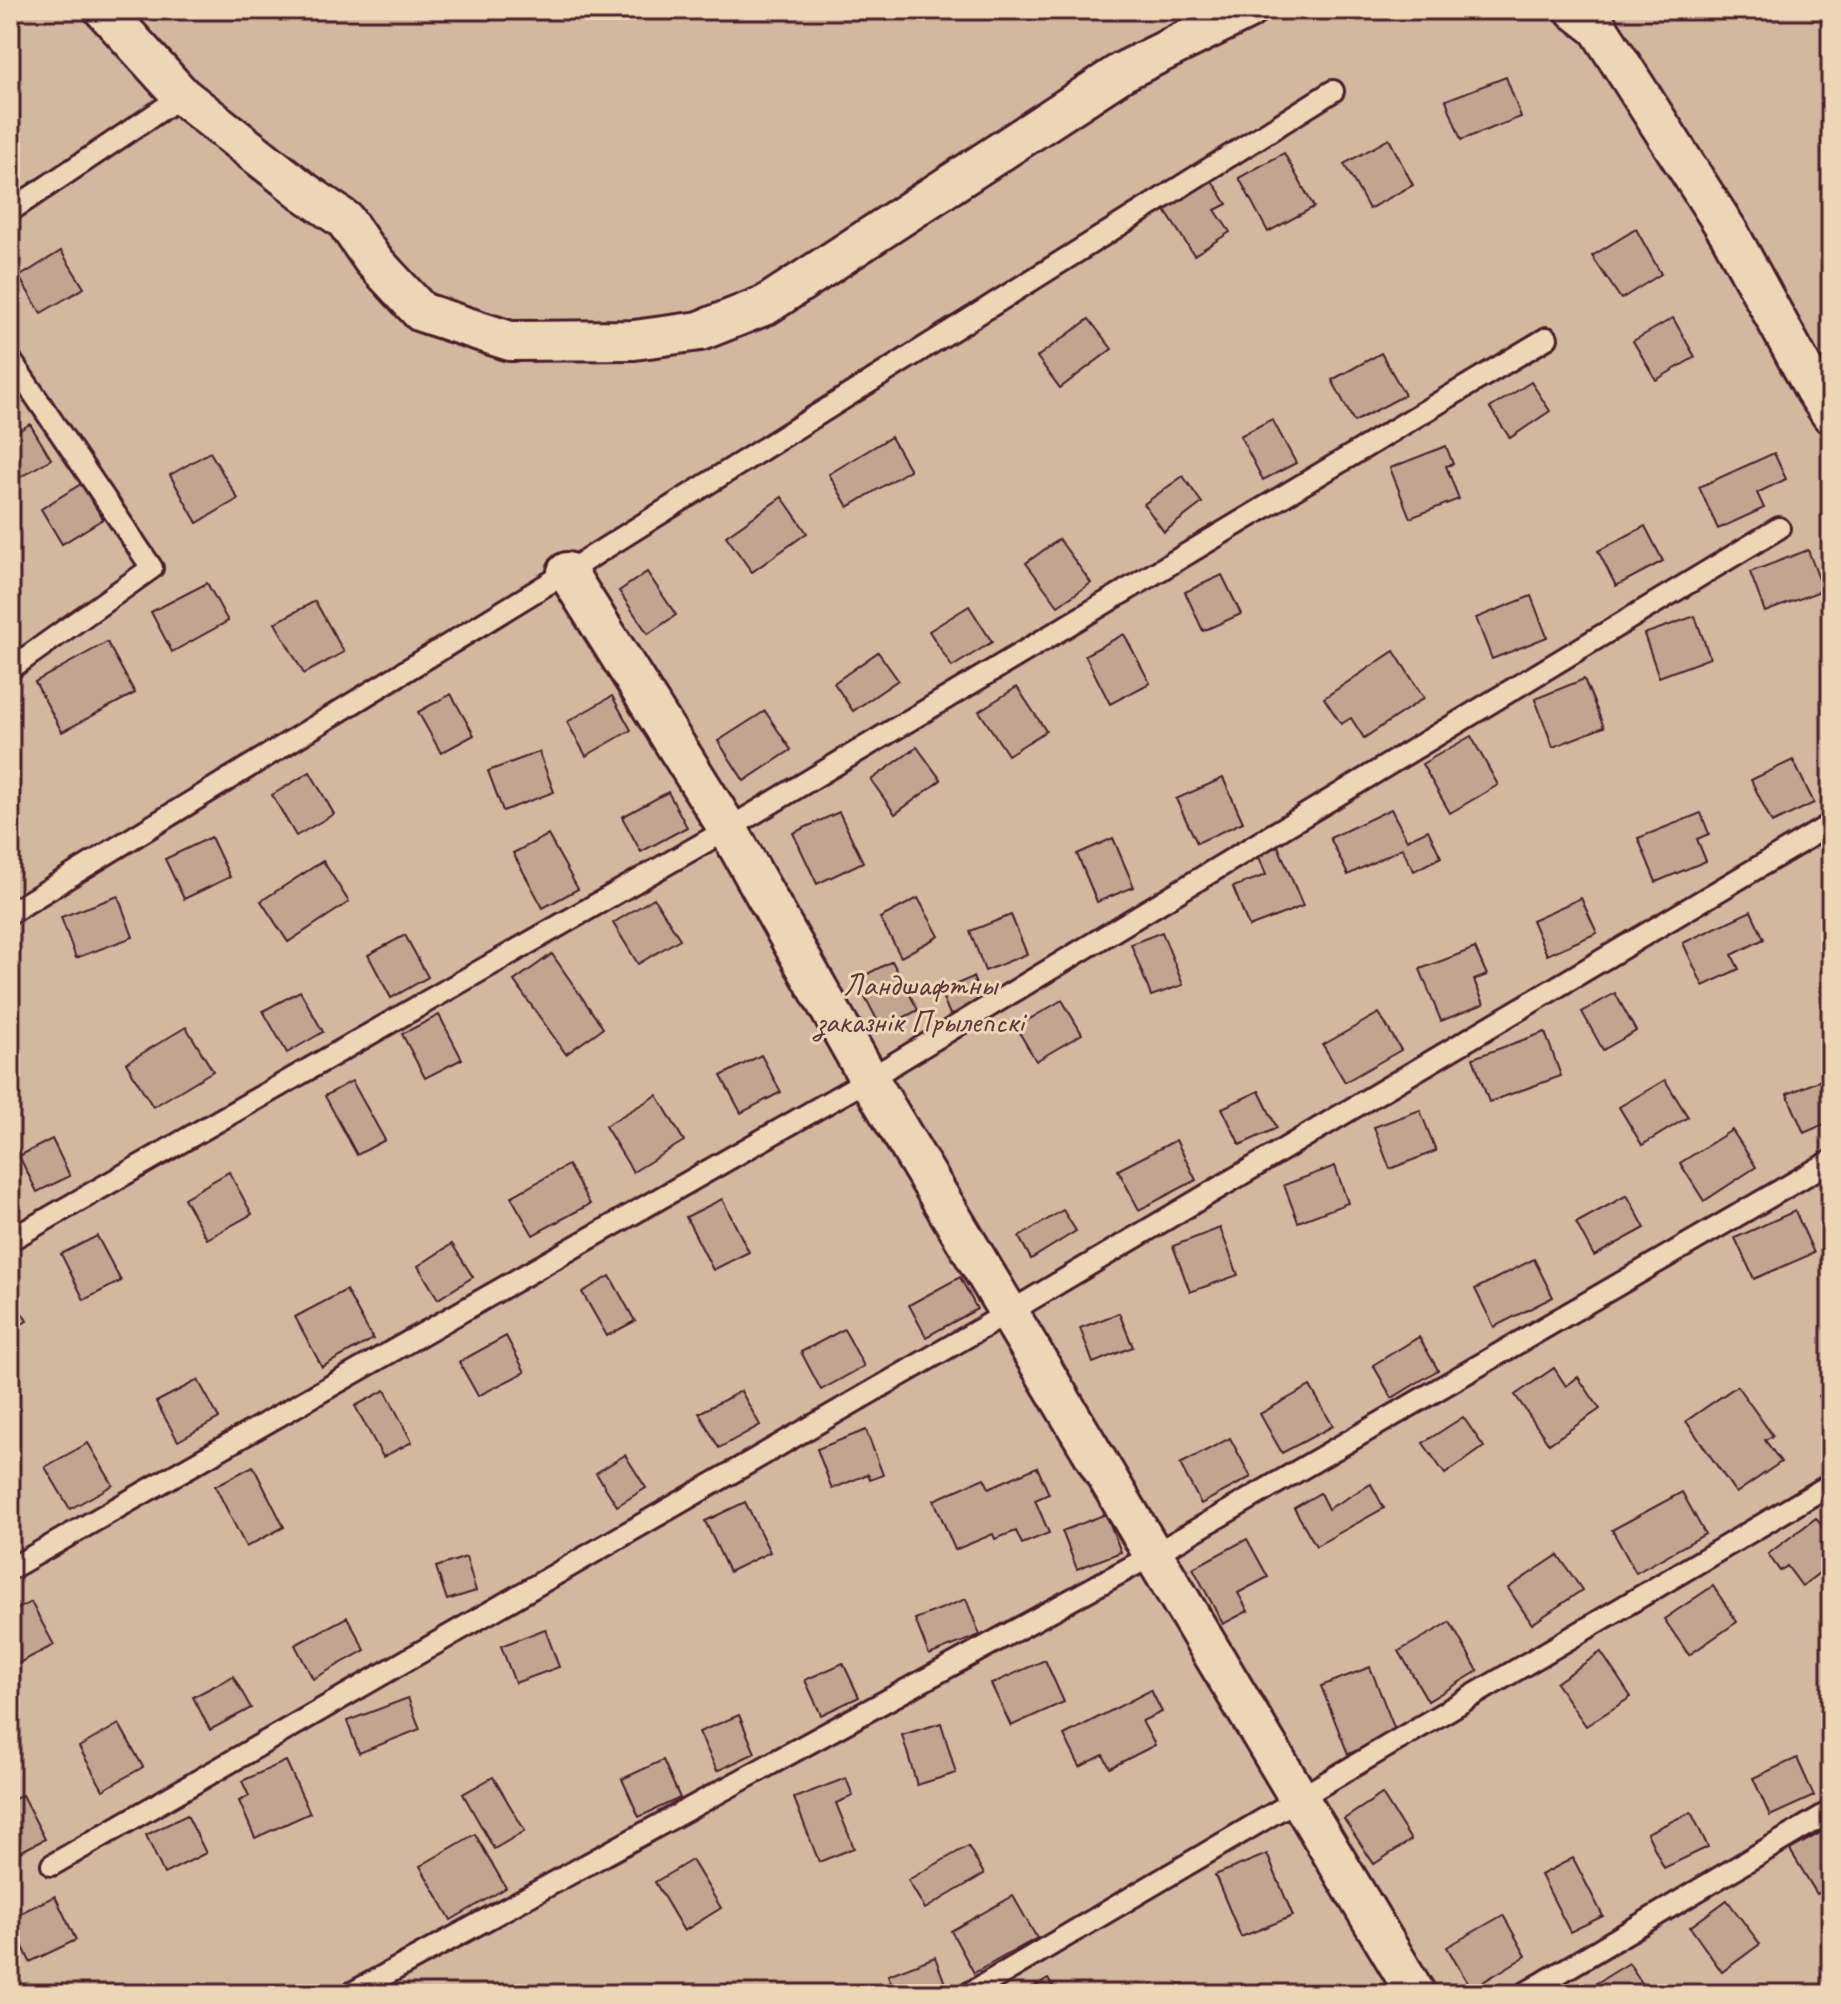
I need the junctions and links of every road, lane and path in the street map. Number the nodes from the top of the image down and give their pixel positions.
1 (104, 10) edge
2 (1247, 10) edge
3 (1575, 10) edge
4 (1333, 91) dead end
5 (182, 96) junction
6 (10, 211) edge
7 (1547, 338) dead end
8 (10, 359) edge
9 (1831, 414) edge
10 (1779, 528) dead end
11 (567, 572) junction
12 (10, 669) edge
13 (1831, 824) edge
14 (728, 829) junction
15 (10, 913) edge
16 (869, 1079) junction
17 (1831, 1161) edge
18 (10, 1240) edge
19 (1008, 1313) junction
20 (1831, 1484) edge
21 (1153, 1555) junction
22 (10, 1569) edge
23 (1299, 1799) junction
24 (1831, 1811) edge
25 (52, 1865) dead end
26 (350, 1994) edge
27 (968, 1994) edge
28 (1416, 1994) edge
29 (1524, 1994) edge

1 - 5 street
2 - 5 street
3 - 9 street
4 - 11 lane
5 - 6 lane
7 - 14 lane
8 - 12 lane
10 - 16 lane
11 - 14 street
11 - 15 lane
13 - 19 lane
14 - 16 street
14 - 18 lane
16 - 19 street
16 - 22 lane
17 - 21 lane
19 - 21 street
19 - 25 lane
20 - 23 lane
21 - 23 street
21 - 26 lane
23 - 27 lane
23 - 28 street
24 - 29 lane

